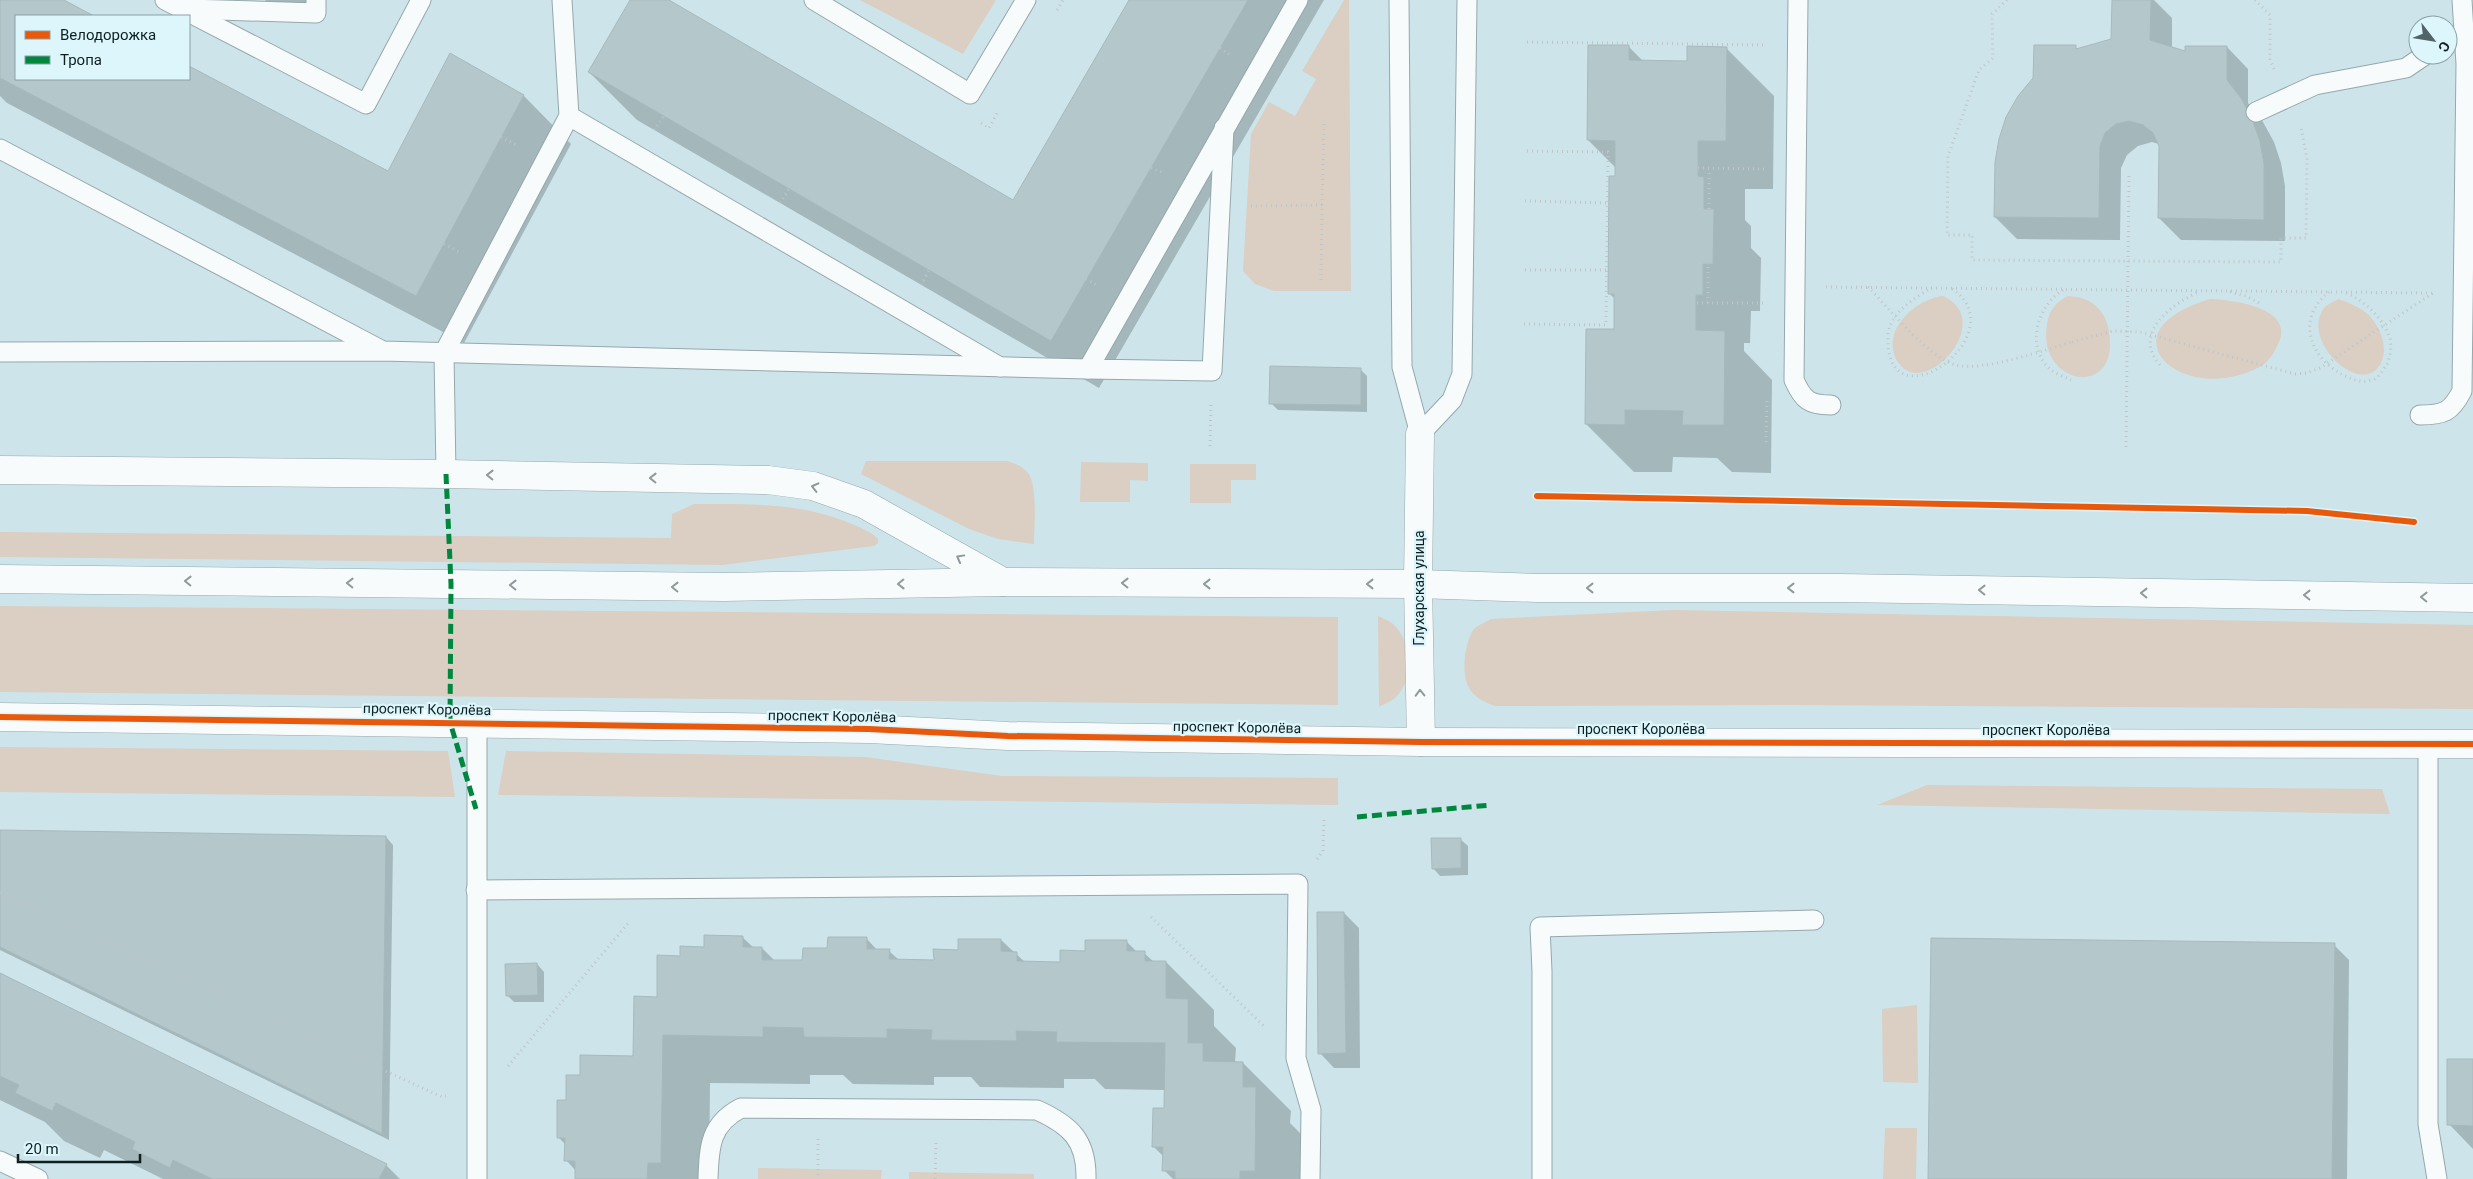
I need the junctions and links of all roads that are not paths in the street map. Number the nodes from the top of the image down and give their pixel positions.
1 (316, 0) edge
2 (421, 0) edge
3 (562, 0) edge
4 (814, 0) edge
5 (1026, 0) edge
6 (1298, 0) edge
7 (1399, 0) edge
8 (1467, 0) edge
9 (1798, 0) edge
10 (2462, 0) edge
11 (174, 4) edge
12 (2458, 17) edge
13 (2458, 39) edge
14 (2410, 65) edge
15 (2256, 112) dead end
16 (569, 116) junction
17 (1224, 128) junction
18 (0, 149) edge
19 (382, 351) junction
20 (0, 352) edge
21 (444, 353) junction
22 (1004, 369) junction
23 (1088, 369) junction
24 (1831, 405) dead end
25 (2420, 415) dead end
26 (1420, 434) junction
27 (0, 470) edge
28 (446, 474) junction
29 (0, 579) edge
30 (1003, 582) junction
31 (1418, 584) junction
32 (2473, 598) edge
33 (0, 716) edge
34 (477, 722) junction
35 (1421, 742) junction
36 (2428, 744) junction
37 (2473, 744) edge
38 (476, 890) junction
39 (1814, 920) dead end
40 (0, 1161) edge
41 (38, 1179) edge
42 (477, 1179) edge
43 (708, 1179) edge
44 (1086, 1179) edge
45 (1310, 1179) edge
46 (1542, 1179) edge
47 (2437, 1179) edge

1 - 11 lane
2 - 11 lane
3 - 16 lane
4 - 5 lane
6 - 17 lane
7 - 26 lane
8 - 26 lane
9 - 24 lane
10 - 12 lane
13 - 25 lane
14 - 15 lane
16 - 21 lane
16 - 22 lane
17 - 23 lane
17 - 23 lane
18 - 19 lane
19 - 20 lane
19 - 21 lane
21 - 22 lane
21 - 28 lane
22 - 23 lane
26 - 31 street, Глухарская улица
27 - 28 street
30 -> 28 street
30 -> 29 street
31 -> 30 street
32 -> 31 street
35 -> 31 street, Глухарская улица
33 - 34 street, проспект Королёва
34 - 35 street, проспект Королёва
34 - 38 lane
35 - 36 street, проспект Королёва
36 - 37 street, проспект Королёва
36 - 47 lane
38 - 42 lane
38 - 45 lane
39 - 46 lane
40 - 41 lane
43 - 44 lane

